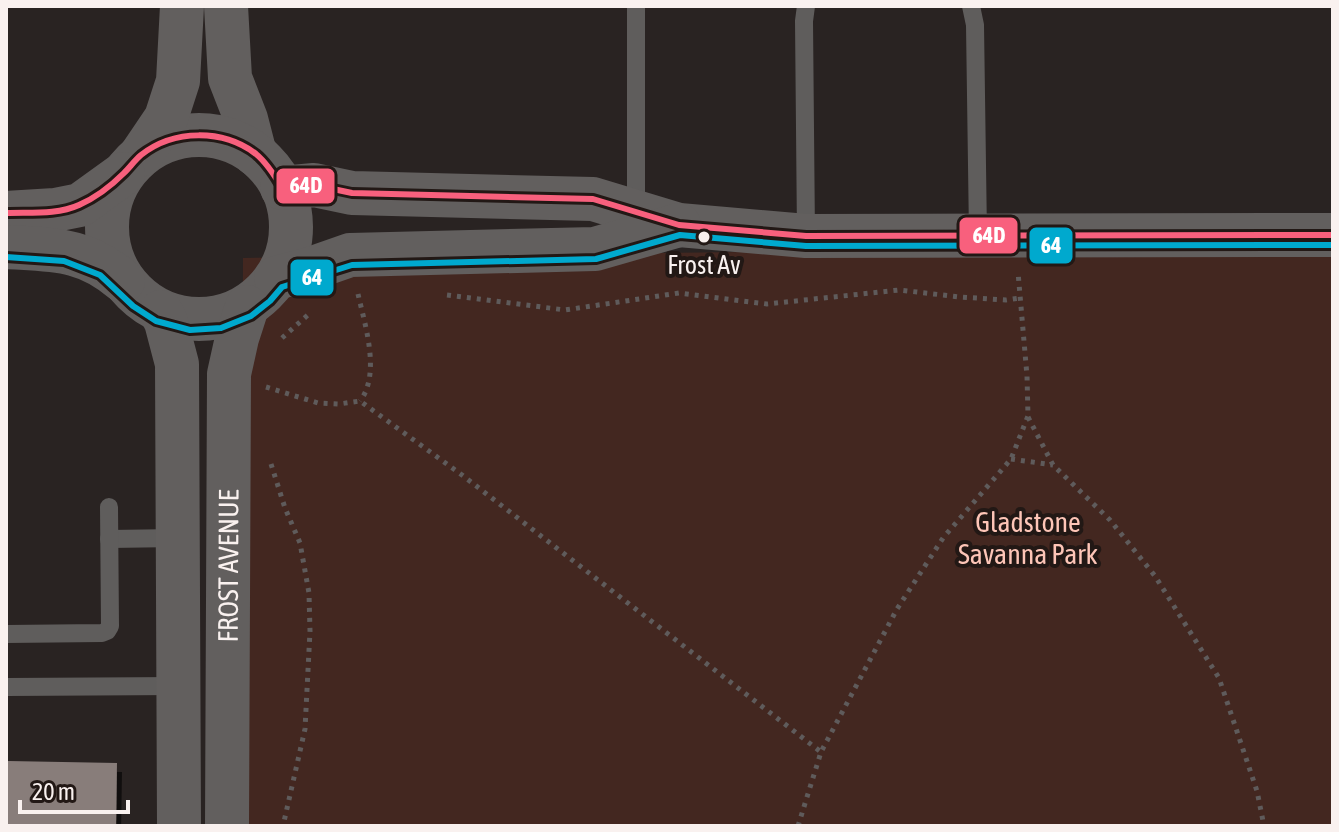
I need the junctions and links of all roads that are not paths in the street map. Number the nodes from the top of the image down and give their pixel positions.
1 (182, 6) edge
2 (226, 6) edge
3 (636, 6) edge
4 (806, 6) edge
5 (971, 6) edge
6 (255, 154) junction
7 (132, 164) junction
8 (282, 188) junction
9 (636, 212) junction
10 (6, 213) edge
11 (679, 225) junction
12 (997, 235) junction
13 (1333, 235) edge
14 (806, 236) junction
15 (6, 247) edge
16 (123, 281) junction
17 (262, 293) junction
18 (161, 312) junction
19 (109, 507) dead end
20 (178, 538) junction
21 (109, 539) junction
22 (6, 634) edge
23 (179, 686) junction
24 (6, 687) edge
25 (179, 826) edge
26 (227, 826) edge

1 - 7 street
2 - 6 street
3 - 9 lane
4 - 14 lane
5 - 12 lane
6 - 7 street
6 - 8 street
7 - 10 street
7 - 16 street
8 - 9 street
8 - 17 street
9 - 11 street
11 - 14 street
11 - 17 street
12 - 13 street
12 - 14 street
15 - 16 street
16 - 18 street
17 - 18 street
17 - 26 street, FROST AVENUE
18 - 20 street, FROST AVENUE
19 - 21 lane
20 - 21 lane
20 - 23 street, FROST AVENUE
21 - 22 lane
23 - 24 lane
23 - 25 street, FROST AVENUE

